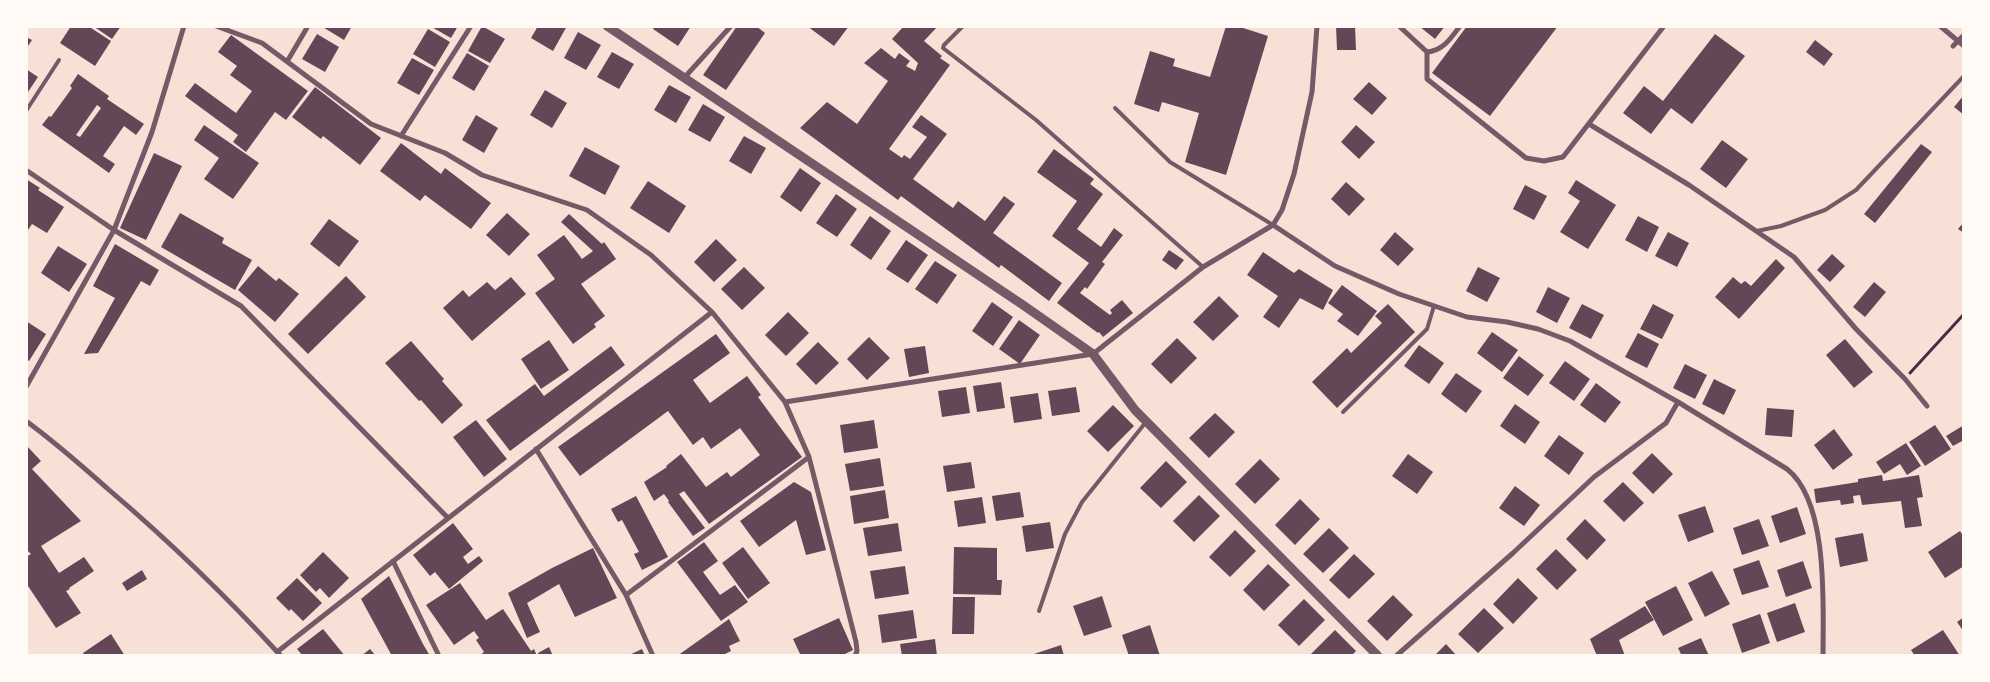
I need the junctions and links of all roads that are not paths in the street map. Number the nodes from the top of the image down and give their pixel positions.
1 (184, 26) edge
2 (216, 26) edge
3 (308, 26) edge
4 (471, 26) edge
5 (607, 26) edge
6 (731, 26) edge
7 (963, 26) edge
8 (1317, 26) edge
9 (1398, 26) edge
10 (1460, 26) edge
11 (1664, 26) edge
12 (1940, 26) edge
13 (1964, 35) edge
14 (1958, 42) junction
15 (1953, 46) dead end
16 (1964, 46) edge
17 (1427, 52) junction
18 (59, 60) dead end
19 (288, 60) junction
20 (1964, 76) edge
21 (683, 79) junction
22 (1115, 108) dead end
23 (26, 111) edge
24 (1589, 124) junction
25 (401, 136) junction
26 (26, 170) edge
27 (1272, 225) junction
28 (114, 230) junction
29 (1757, 232) junction
30 (1202, 267) junction
31 (1434, 306) junction
32 (712, 312) junction
33 (1093, 354) junction
34 (29, 376) edge
35 (26, 387) edge
36 (785, 402) junction
37 (1678, 402) junction
38 (1926, 406) dead end
39 (1342, 412) dead end
40 (26, 421) edge
41 (1146, 422) junction
42 (536, 449) junction
43 (809, 457) junction
44 (448, 518) junction
45 (392, 561) junction
46 (626, 595) junction
47 (1039, 611) dead end
48 (279, 654) edge
49 (439, 656) edge
50 (653, 656) edge
51 (855, 656) edge
52 (1378, 656) edge
53 (1396, 656) edge
54 (1823, 656) edge

1 - 28 street
2 - 19 street
3 - 19 street
4 - 25 street
5 - 21 street
6 - 21 street
7 - 30 lane
8 - 27 street
9 - 17 street
10 - 17 street
11 - 24 street
12 - 14 street
13 - 14 street
14 - 15 street
14 - 16 street
17 - 24 street
18 - 23 lane
19 - 25 street
20 - 29 lane
21 - 33 street
22 - 27 lane
24 - 29 street
25 - 32 street
26 - 28 street
27 - 30 street
27 - 31 street
28 - 34 street
28 - 44 street
29 - 38 street
30 - 33 street
31 - 37 street
31 - 39 lane
32 - 36 street
32 - 42 street
33 - 36 street
33 - 41 street
34 - 35 street
36 - 43 street
37 - 53 street
37 - 54 street
40 - 48 street
41 - 47 lane
41 - 52 street
42 - 44 street
42 - 46 street
43 - 46 street
43 - 51 street
44 - 45 street
45 - 48 street
45 - 49 street
46 - 50 street

